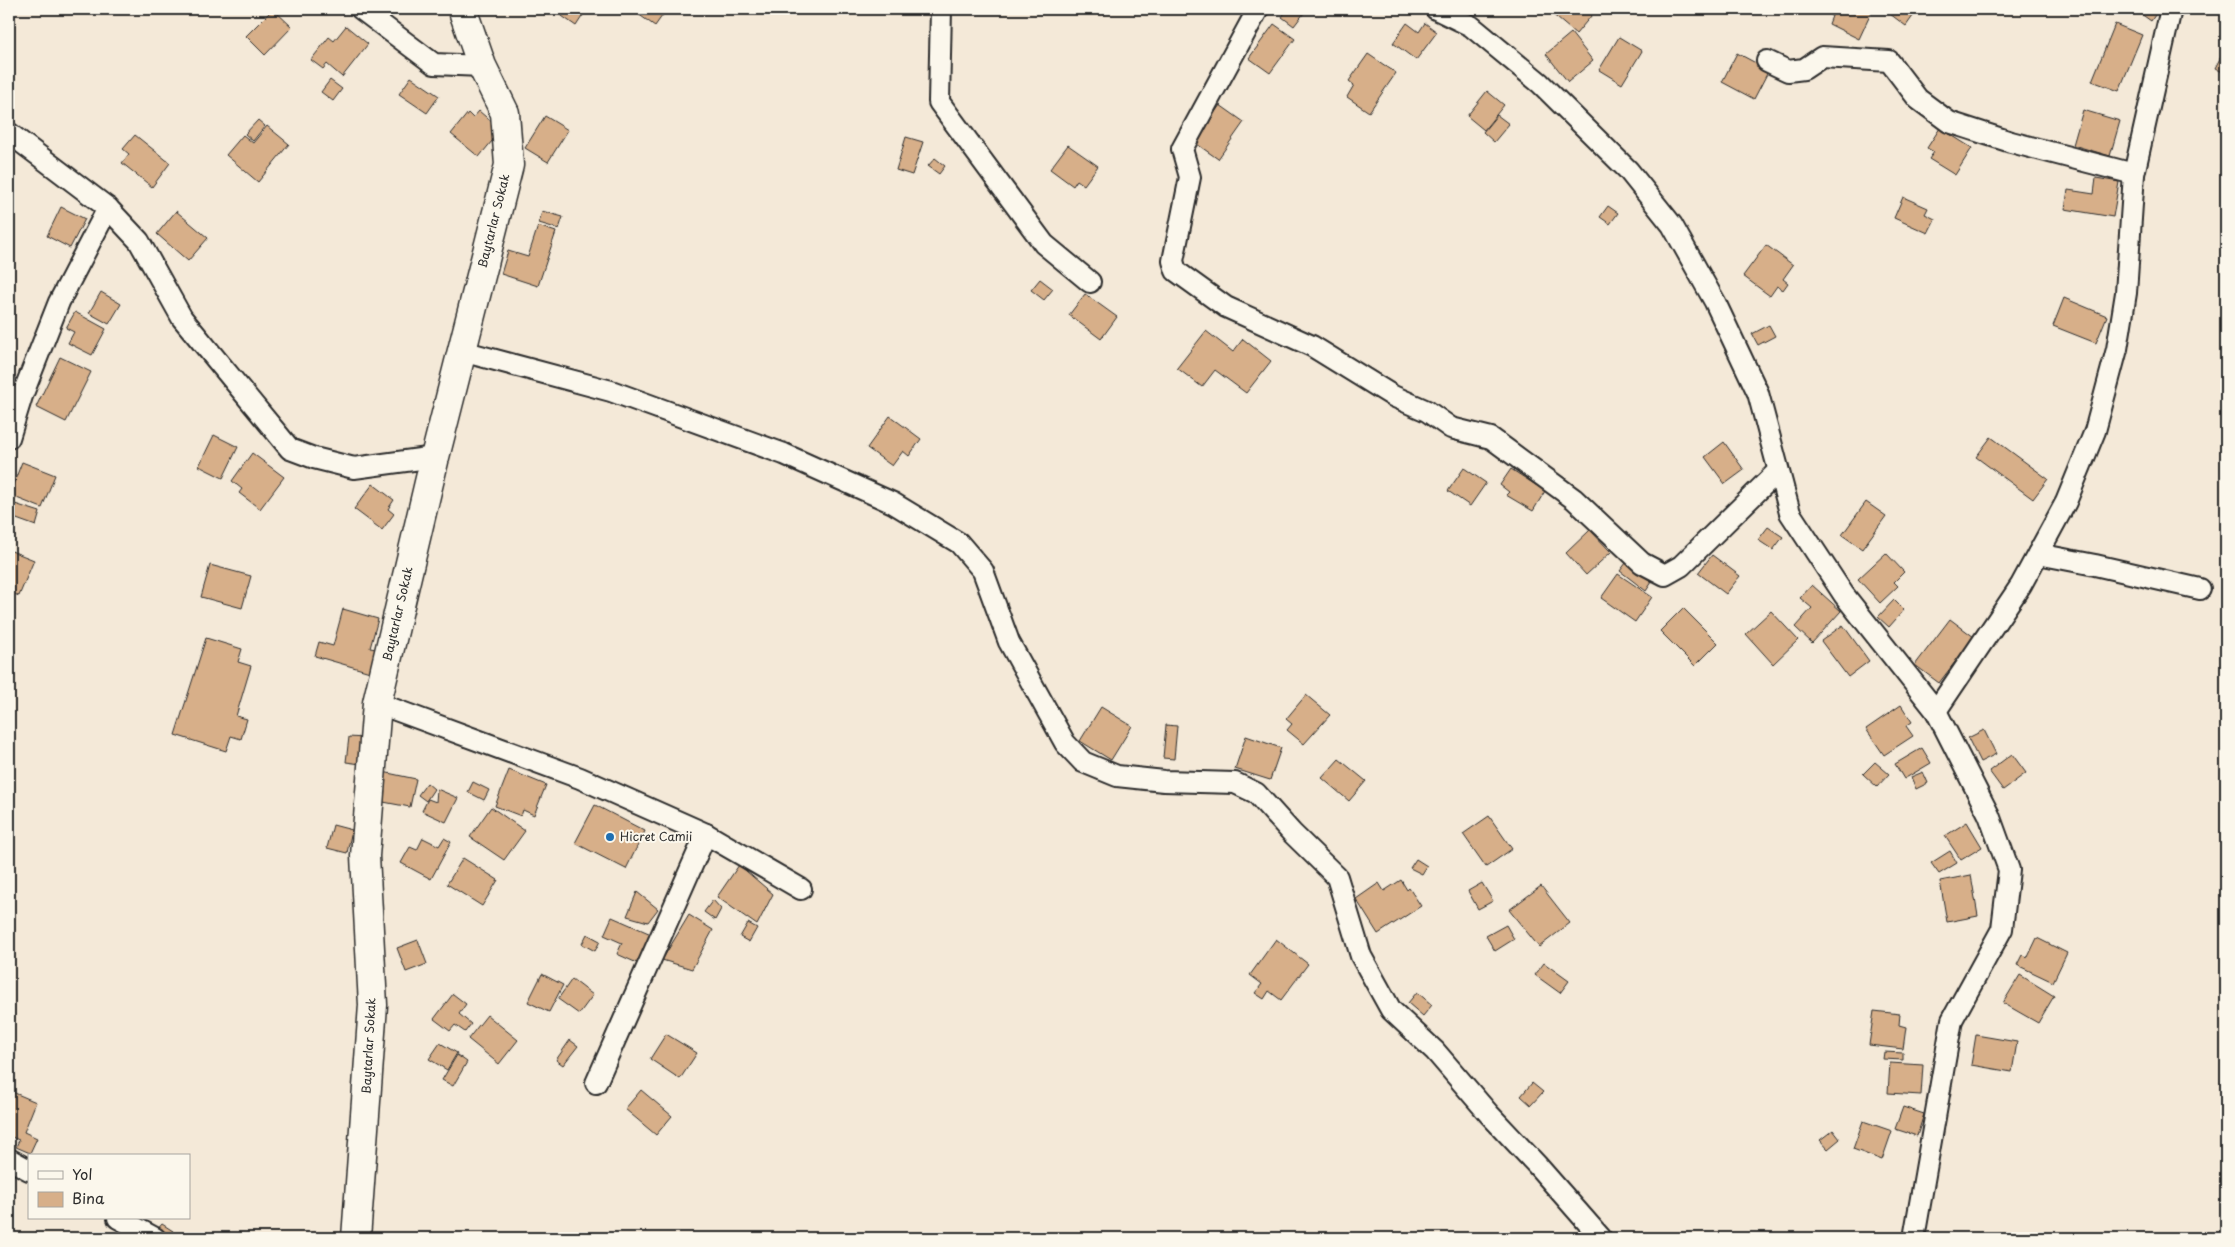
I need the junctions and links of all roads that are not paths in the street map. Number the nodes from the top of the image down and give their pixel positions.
1 (361, 9) edge
2 (465, 9) edge
3 (942, 9) edge
4 (1258, 9) edge
5 (1436, 9) edge
6 (2171, 9) edge
7 (1767, 61) dead end
8 (482, 66) junction
9 (9, 132) edge
10 (2134, 174) junction
11 (108, 208) junction
12 (1090, 282) dead end
13 (462, 351) junction
14 (9, 438) edge
15 (435, 457) junction
16 (1778, 471) junction
17 (2038, 554) junction
18 (2200, 589) dead end
19 (377, 703) junction
20 (1936, 710) junction
21 (706, 834) junction
22 (801, 889) dead end
23 (596, 1083) dead end
24 (9, 1159) edge
25 (28, 1169) edge
26 (122, 1220) edge
27 (155, 1238) edge
28 (356, 1238) edge
29 (1601, 1238) edge
30 (1914, 1238) edge

1 - 8 street
2 - 8 street, Baytarlar Sokak
3 - 12 street
4 - 16 street
5 - 16 street
6 - 10 street
7 - 10 street
8 - 13 street, Baytarlar Sokak
9 - 11 street
10 - 17 street
11 - 14 street
11 - 15 street
13 - 15 street, Baytarlar Sokak
13 - 29 street
15 - 19 street, Baytarlar Sokak
16 - 20 street
17 - 18 street
17 - 20 street
19 - 21 street
19 - 28 street, Baytarlar Sokak
20 - 30 street
21 - 22 street
21 - 23 street
24 - 25 street
26 - 27 street

